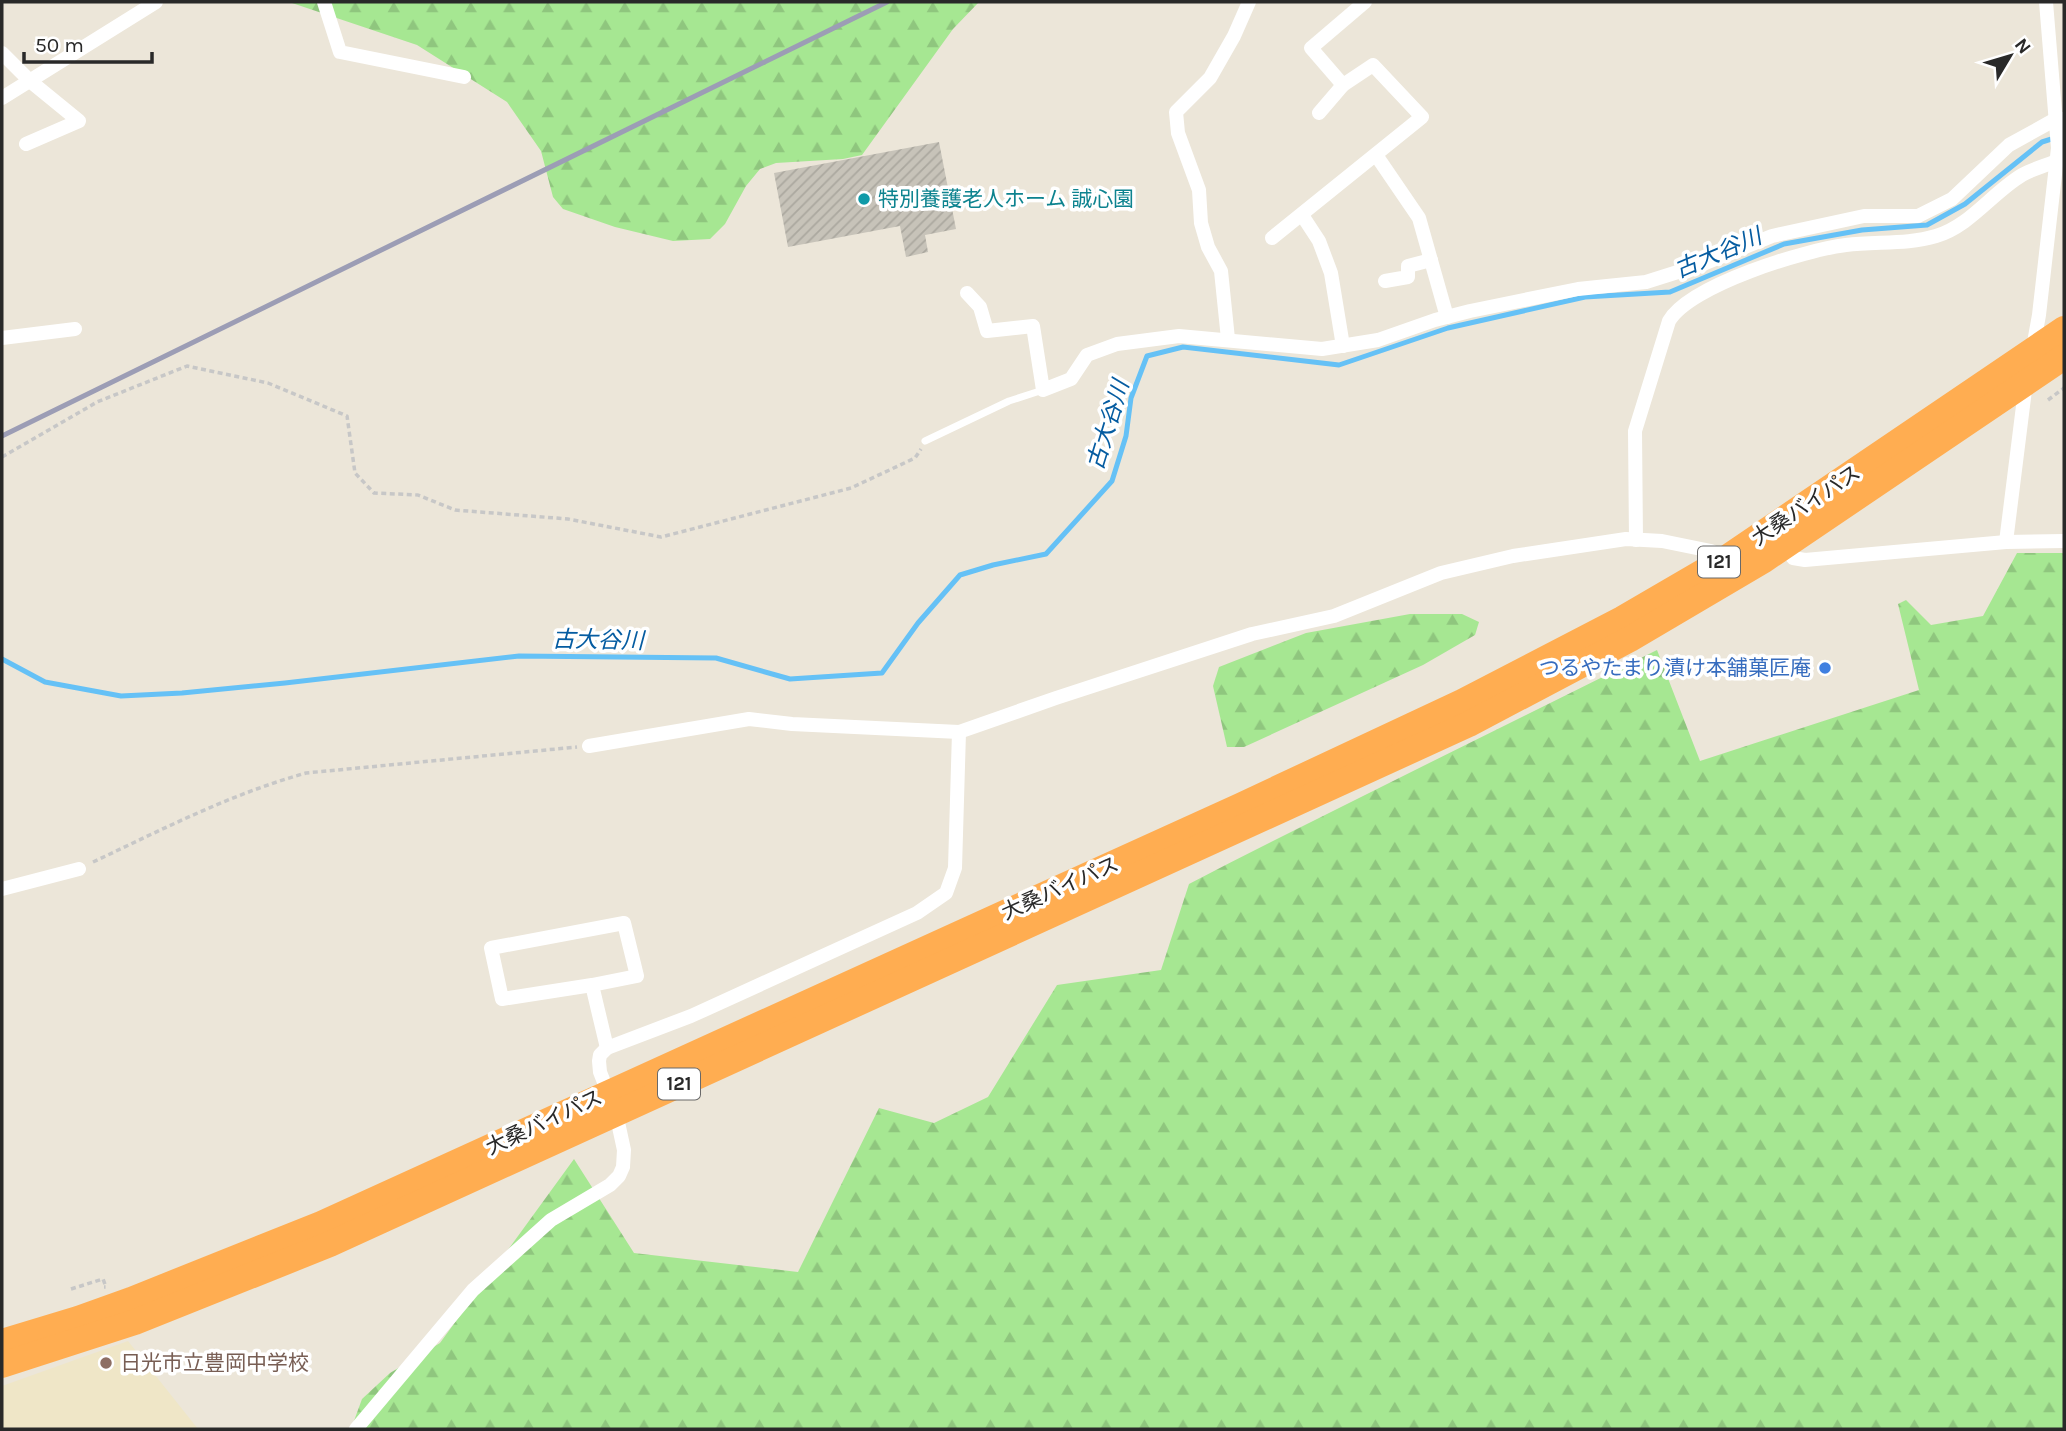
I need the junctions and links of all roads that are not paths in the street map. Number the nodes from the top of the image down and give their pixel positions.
1 (156, 2) edge
2 (324, 2) edge
3 (1249, 2) edge
4 (1365, 2) edge
5 (2046, 2) edge
6 (2, 53) edge
7 (464, 77) dead end
8 (30, 81) junction
9 (1343, 85) junction
10 (2, 98) edge
11 (1319, 113) dead end
12 (2060, 119) edge
13 (26, 144) dead end
14 (1376, 155) junction
15 (2057, 155) junction
16 (1302, 215) junction
17 (1272, 238) dead end
18 (1431, 260) junction
19 (1385, 281) dead end
20 (967, 293) dead end
21 (1447, 317) junction
22 (75, 329) dead end
23 (2064, 329) edge
24 (2, 338) edge
25 (1228, 339) junction
26 (1343, 346) junction
27 (2032, 351) junction
28 (2064, 356) edge
29 (2026, 382) junction
30 (1043, 390) junction
31 (925, 441) road end
32 (1636, 540) junction
33 (2064, 541) edge
34 (2006, 542) junction
35 (1786, 546) junction
36 (1730, 568) junction
37 (959, 733) junction
38 (589, 746) road end
39 (79, 869) road end
40 (2, 889) edge
41 (592, 985) junction
42 (607, 1048) junction
43 (612, 1103) junction
44 (2, 1342) edge
45 (2, 1365) edge
46 (356, 1429) edge

1 - 8 street
2 - 7 street
3 - 25 street
4 - 9 street
5 - 12 street
6 - 8 street
8 - 10 street
8 - 13 street
9 - 11 street
9 - 14 street
12 - 15 street
12 - 21 street
14 - 16 street
14 - 18 street
15 - 27 street
15 - 32 street
16 - 17 street
16 - 26 street
18 - 19 street
18 - 21 street
20 - 30 street
21 - 26 street
22 - 24 street
23 - 27 highway, 大桑バイパス / 121
25 - 26 street
25 - 30 street
27 - 29 street
27 - 36 highway, 大桑バイパス / 121
28 - 29 highway, 大桑バイパス / 121
29 - 34 street
29 - 35 highway, 大桑バイパス / 121
30 - 31 lane
32 - 36 street
32 - 37 street
33 - 34 street
34 - 35 street
35 - 36 highway, 大桑バイパス / 121
36 - 43 highway, 大桑バイパス / 121
37 - 38 street
37 - 42 street
39 - 40 street
41 - 41 street
41 - 42 street
42 - 43 street
43 - 44 highway, 大桑バイパス / 121
43 - 45 highway, 大桑バイパス / 121
43 - 46 street

